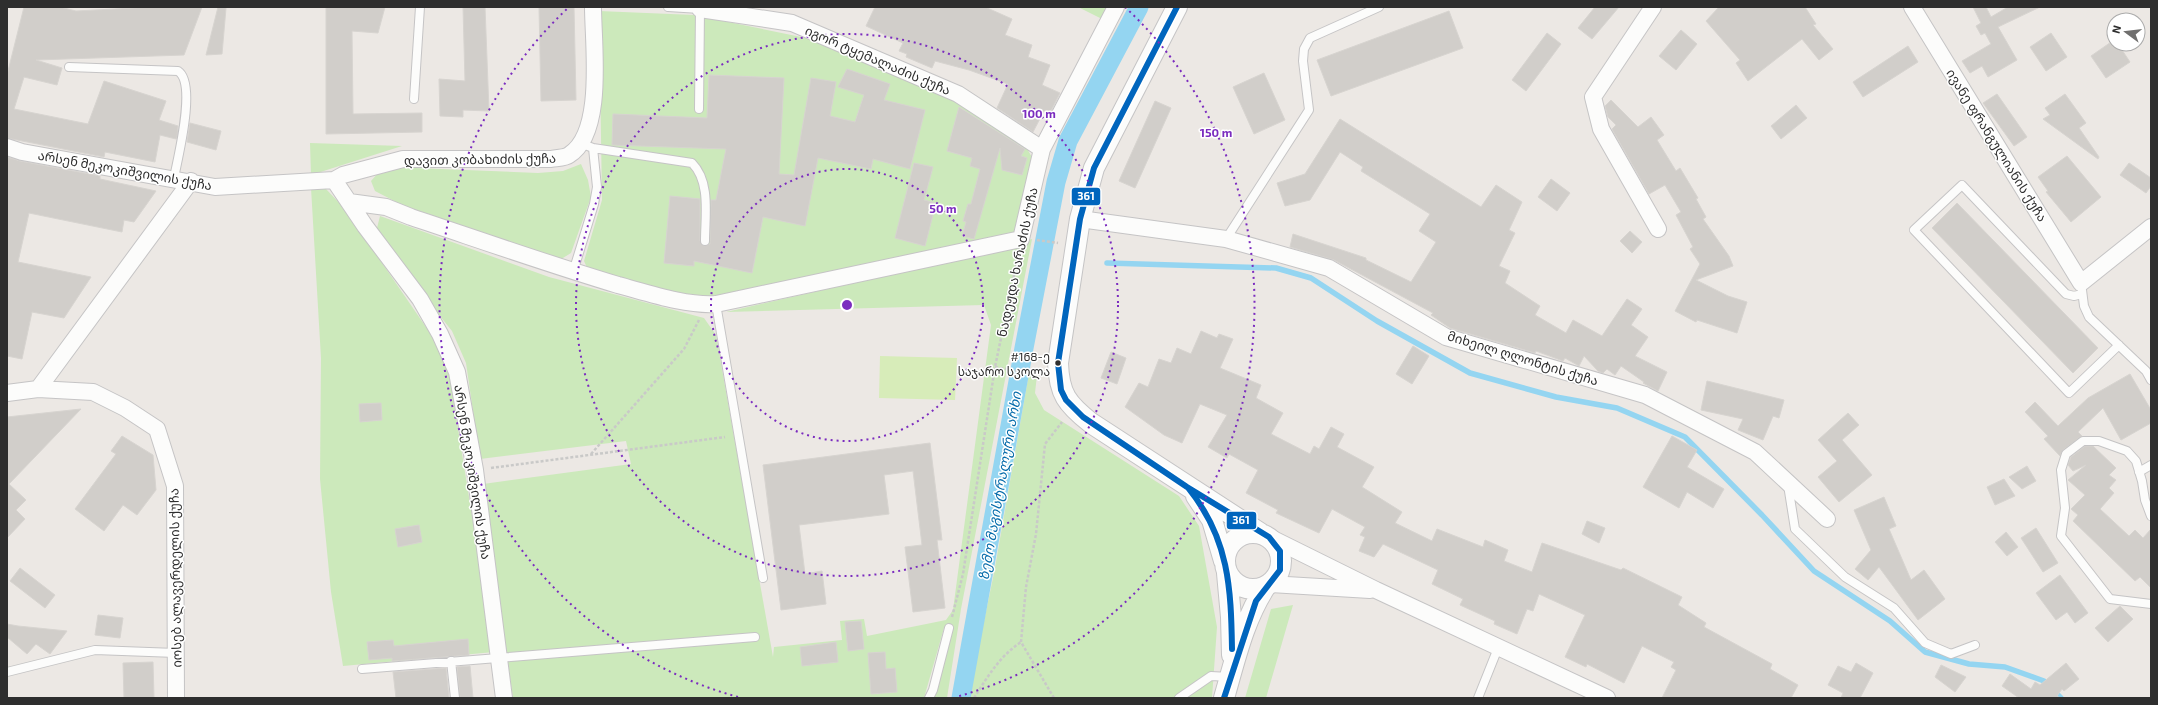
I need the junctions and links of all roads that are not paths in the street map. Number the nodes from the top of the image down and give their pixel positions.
1 (420, 7) edge
2 (592, 7) edge
3 (668, 7) edge
4 (1116, 7) edge
5 (1177, 7) edge
6 (1379, 7) edge
7 (1653, 7) edge
8 (1912, 7) edge
9 (700, 9) junction
10 (69, 67) dead end
11 (414, 99) dead end
12 (699, 109) dead end
13 (587, 146) junction
14 (7, 147) edge
15 (1042, 149) junction
16 (174, 178) junction
17 (334, 180) junction
18 (191, 181) junction
19 (349, 202) junction
20 (1080, 219) junction
21 (2151, 227) edge
22 (1658, 229) dead end
23 (1226, 239) junction
24 (705, 241) dead end
25 (574, 272) junction
26 (2082, 288) junction
27 (711, 305) junction
28 (2118, 345) junction
29 (2151, 380) edge
30 (38, 389) junction
31 (7, 393) edge
32 (2151, 465) edge
33 (2139, 472) junction
34 (1788, 483) junction
35 (1187, 487) junction
36 (2151, 516) edge
37 (1827, 519) dead end
38 (1264, 535) junction
39 (1226, 567) junction
40 (763, 578) dead end
41 (1267, 585) junction
42 (1376, 590) junction
43 (2151, 604) edge
44 (949, 628) road end
45 (755, 637) dead end
46 (1975, 645) dead end
47 (1498, 648) junction
48 (176, 653) junction
49 (499, 657) junction
50 (451, 661) junction
51 (362, 669) dead end
52 (7, 672) edge
53 (1231, 672) junction
54 (176, 698) edge
55 (455, 698) edge
56 (504, 698) edge
57 (929, 698) edge
58 (1179, 698) edge
59 (1224, 698) edge
60 (1478, 698) edge
61 (1607, 698) edge

1 - 11 lane
2 - 13 street, დავით კობახიძის ქუჩა
3 - 9 lane, იგორ ტყემალაძის ქუჩა
4 - 15 street, ნადეჟდა ხარაძის ქუჩა
5 - 20 street
6 - 23 lane
7 - 22 street
8 - 26 street, ივანე ფრანგულიანის ქუჩა
9 - 12 lane
9 - 15 street, იგორ ტყემალაძის ქუჩა
10 - 16 lane
13 - 17 street, დავით კობახიძის ქუჩა
13 - 24 lane
13 - 25 lane
14 - 16 street, არსენ მეკოკიშვილის ქუჩა
15 - 27 street, ნადეჟდა ხარაძის ქუჩა
16 - 18 street, არსენ მეკოკიშვილის ქუჩა
17 - 18 street, არსენ მეკოკიშვილის ქუჩა
17 - 19 street, არსენ მეკოკიშვილის ქუჩა
18 - 30 street
19 - 25 street
19 - 49 street, არსენ მეკოკიშვილის ქუჩა
20 - 23 street, მიხეილ ღლონტის ქუჩა
20 - 35 street
21 - 26 street
23 - 34 street, მიხეილ ღლონტის ქუჩა
25 - 27 street
26 - 28 lane
26 - 28 lane
27 - 40 lane
28 - 29 lane
30 - 31 street, იოსებ ალავერდელის ქუჩა
30 - 48 street, იოსებ ალავერდელის ქუჩა
32 - 33 lane
33 - 36 lane
33 - 43 lane
34 - 37 street, მიხეილ ღლონტის ქუჩა
34 - 46 lane
35 - 38 street
35 - 39 street
38 - 39 street
38 - 41 street
38 - 42 street
39 - 41 street
39 - 53 street
41 - 42 street
41 - 53 street
42 - 47 street
44 - 57 lane
45 - 49 lane
47 - 60 lane
47 - 61 street
48 - 52 lane
48 - 54 street, იოსებ ალავერდელის ქუჩა
49 - 50 lane
49 - 56 street, არსენ მეკოკიშვილის ქუჩა
50 - 51 lane
50 - 55 lane
53 - 58 lane
53 - 59 street

